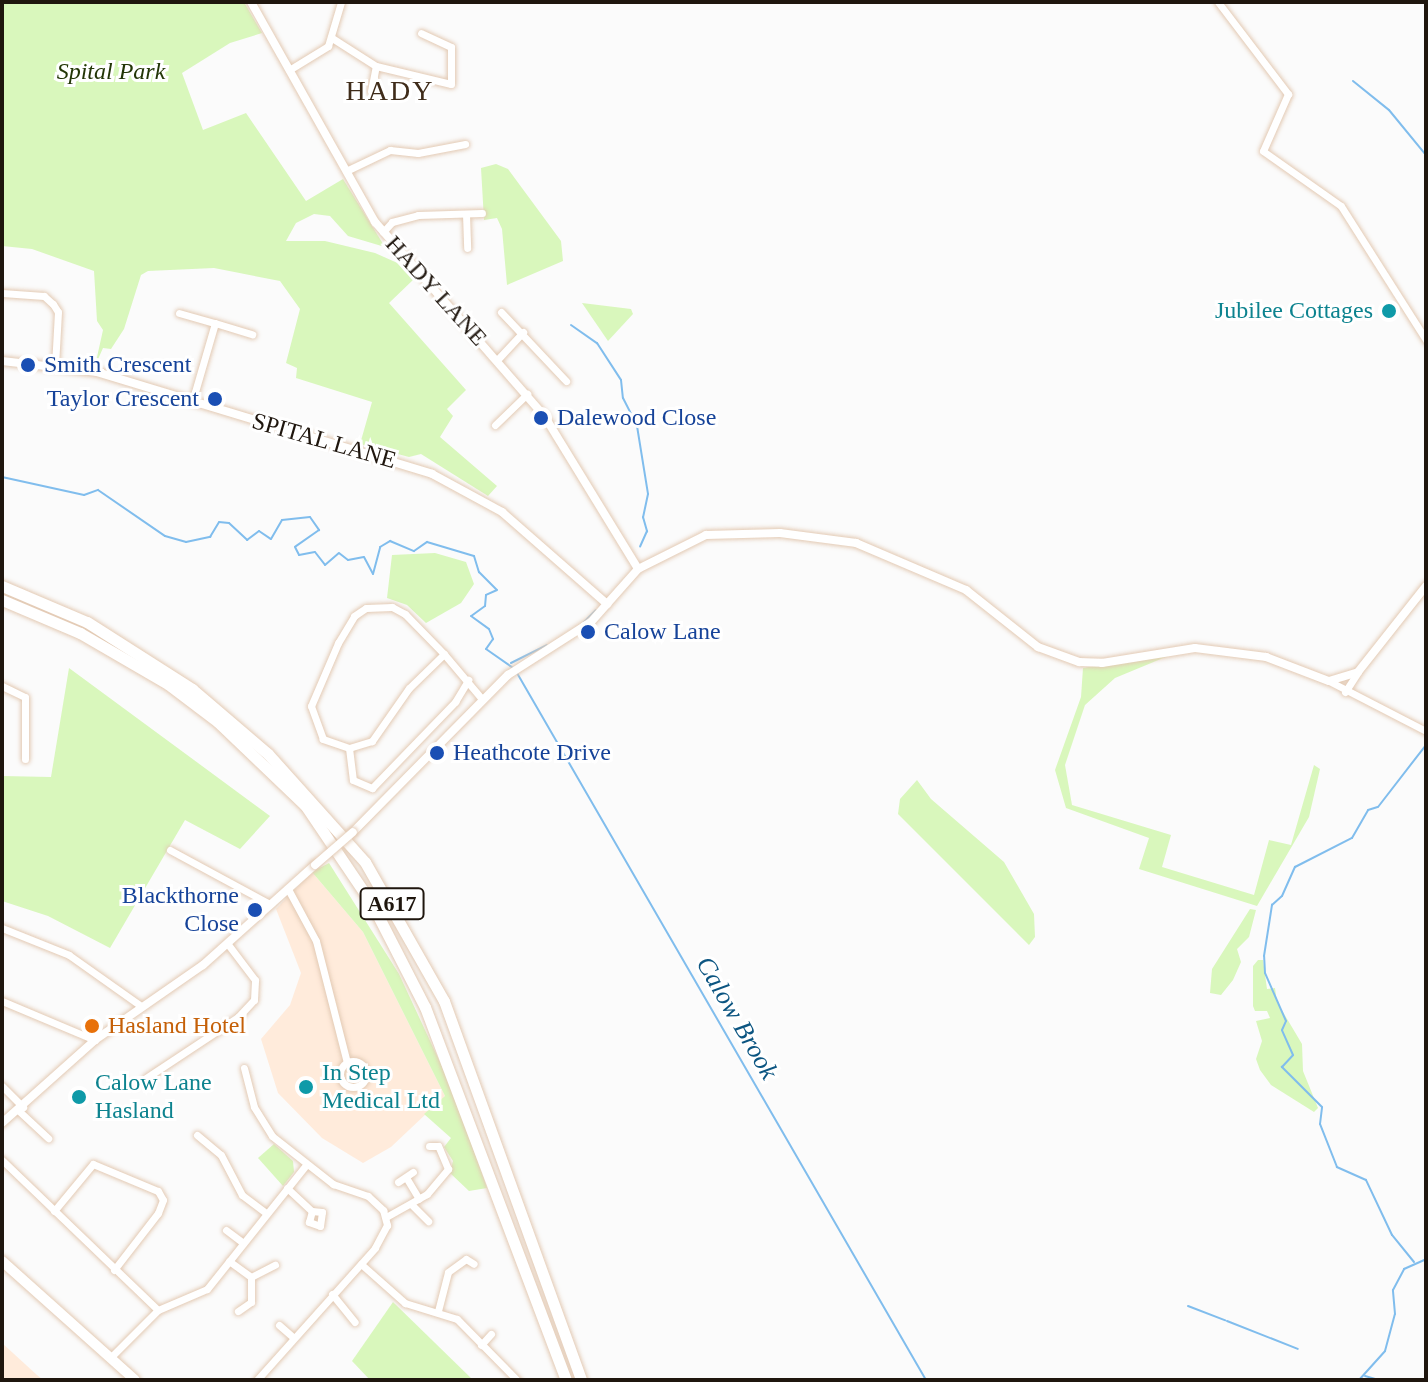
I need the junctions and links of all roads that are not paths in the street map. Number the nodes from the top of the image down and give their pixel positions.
1 (251, 2) edge
2 (341, 2) edge
3 (1218, 2) edge
4 (421, 33) dead end
5 (332, 38) junction
6 (376, 66) junction
7 (289, 70) junction
8 (371, 91) dead end
9 (465, 144) dead end
10 (346, 171) junction
11 (482, 213) dead end
12 (466, 214) junction
13 (383, 232) junction
14 (467, 248) dead end
15 (2, 293) edge
16 (501, 312) dead end
17 (179, 313) dead end
18 (215, 323) junction
19 (523, 332) junction
20 (252, 334) dead end
21 (1426, 340) edge
22 (498, 359) junction
23 (2, 361) edge
24 (55, 366) junction
25 (566, 381) dead end
26 (527, 394) junction
27 (192, 402) junction
28 (495, 425) dead end
29 (638, 569) junction
30 (2, 586) edge
31 (1426, 586) edge
32 (2, 600) edge
33 (607, 604) junction
34 (444, 654) junction
35 (1358, 672) junction
36 (468, 680) junction
37 (1329, 681) junction
38 (2, 686) edge
39 (1345, 692) junction
40 (481, 698) junction
41 (1426, 730) edge
42 (349, 748) junction
43 (25, 759) dead end
44 (170, 850) dead end
45 (288, 889) junction
46 (270, 904) junction
47 (2, 928) edge
48 (227, 943) junction
49 (2, 1001) edge
50 (141, 1006) junction
51 (95, 1040) junction
52 (347, 1063) dead end
53 (244, 1068) dead end
54 (146, 1078) dead end
55 (2, 1086) edge
56 (21, 1109) junction
57 (2, 1123) edge
58 (197, 1135) dead end
59 (48, 1138) dead end
60 (435, 1144) dead end
61 (2, 1160) edge
62 (306, 1165) junction
63 (406, 1177) dead end
64 (287, 1188) junction
65 (419, 1199) junction
66 (412, 1205) junction
67 (54, 1211) junction
68 (312, 1211) dead end
69 (266, 1213) junction
70 (386, 1217) junction
71 (428, 1221) dead end
72 (226, 1230) dead end
73 (243, 1243) junction
74 (465, 1250) dead end
75 (2, 1261) edge
76 (229, 1261) junction
77 (361, 1264) junction
78 (275, 1265) dead end
79 (114, 1270) junction
80 (251, 1277) junction
81 (332, 1294) junction
82 (158, 1310) junction
83 (238, 1311) dead end
84 (438, 1311) junction
85 (355, 1322) dead end
86 (279, 1325) dead end
87 (491, 1334) dead end
88 (293, 1337) junction
89 (481, 1345) junction
90 (111, 1357) junction
91 (514, 1378) edge
92 (135, 1380) edge
93 (257, 1380) edge
94 (566, 1380) edge
95 (581, 1380) edge

1 - 7 street, HADY LANE
2 - 5 street
3 - 21 street
4 - 6 street
5 - 6 street
5 - 7 street
6 - 8 street
7 - 10 street, HADY LANE
9 - 10 street
10 - 13 street, HADY LANE
11 - 12 street
12 - 13 street
12 - 14 street
13 - 22 street, HADY LANE
15 - 24 street
16 - 19 street
17 - 18 street
18 - 20 street
18 - 27 street
19 - 22 street
19 - 25 street
22 - 26 street, HADY LANE
23 - 24 street, SPITAL LANE
24 - 27 street, SPITAL LANE
26 - 28 street
26 - 29 street, HADY LANE
27 - 33 street, SPITAL LANE
29 - 33 street
29 - 37 street
30 - 95 highway, A617
31 - 35 street
32 - 94 highway, A617
33 - 40 street
34 - 36 street
34 - 42 street
34 - 42 street
35 - 37 street
35 - 39 street
36 - 40 street
36 - 42 street
37 - 39 street
38 - 43 street
39 - 41 street
40 - 45 street, bridge
44 - 46 street
45 - 46 street
45 - 52 street
46 - 48 street
47 - 50 street
48 - 50 street
48 - 54 street
49 - 51 street
50 - 51 street
51 - 56 street
53 - 62 street
55 - 56 street
56 - 57 street
56 - 59 street
58 - 69 street
60 - 65 street
61 - 67 street
62 - 64 street
62 - 70 street
63 - 65 street
64 - 68 street
64 - 69 street
65 - 66 street
66 - 70 street
66 - 71 street
67 - 79 street
67 - 79 street
69 - 73 street
70 - 77 street
72 - 73 street
73 - 76 street
74 - 84 street
75 - 90 main road
76 - 80 street
76 - 82 street
77 - 81 street
77 - 84 street
78 - 80 street
79 - 82 street
80 - 83 street
81 - 85 street
81 - 88 street
82 - 90 street
84 - 89 street
86 - 88 street
87 - 89 street
88 - 93 street
89 - 91 street
90 - 92 main road

